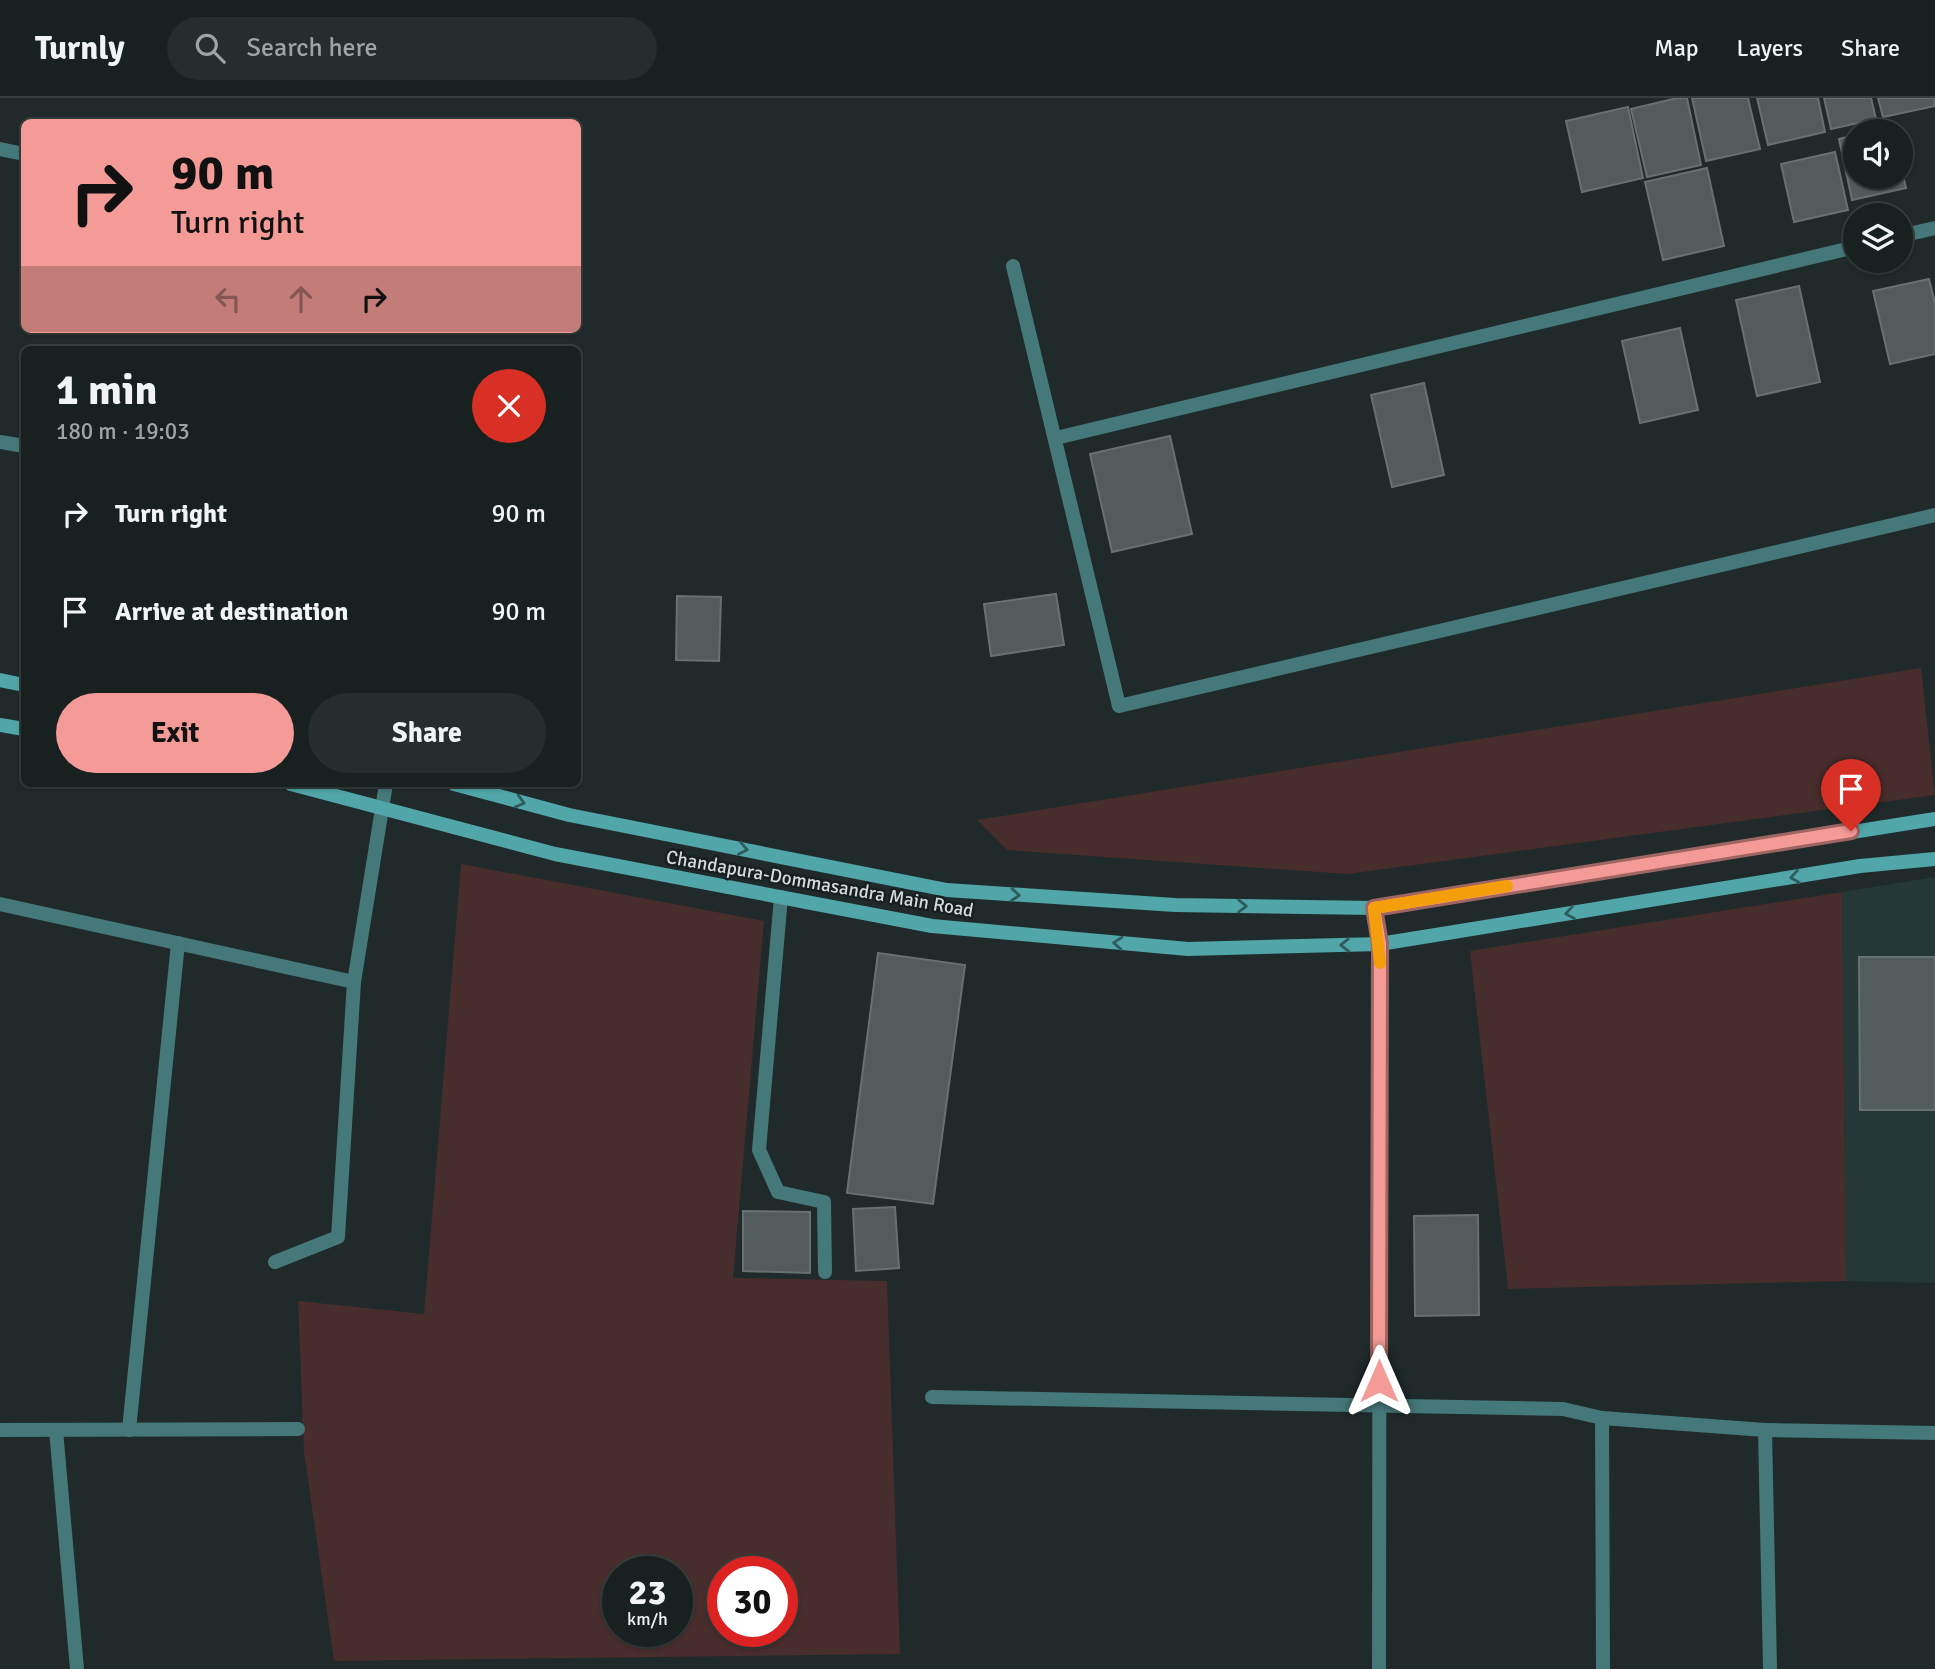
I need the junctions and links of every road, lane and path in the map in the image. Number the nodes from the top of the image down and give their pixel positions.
1 (0, 149) edge
2 (21, 152) edge
3 (1935, 228) edge
4 (1913, 233) edge
5 (1843, 250) edge
6 (1013, 265) dead end
7 (1056, 438) junction
8 (0, 442) edge
9 (21, 446) edge
10 (1935, 515) edge
11 (0, 680) edge
12 (21, 684) edge
13 (0, 725) edge
14 (21, 728) edge
15 (301, 787) edge
16 (386, 787) edge
17 (465, 787) edge
18 (381, 808) junction
19 (1935, 819) edge
20 (1935, 859) edge
21 (780, 897) junction
22 (0, 904) edge
23 (1374, 908) junction
24 (178, 943) junction
25 (1380, 944) junction
26 (354, 982) junction
27 (275, 1262) dead end
28 (825, 1272) dead end
29 (932, 1397) dead end
30 (1379, 1408) junction
31 (1602, 1418) junction
32 (298, 1429) dead end
33 (0, 1430) edge
34 (56, 1430) junction
35 (129, 1430) junction
36 (1765, 1430) junction
37 (1935, 1433) edge
38 (77, 1669) edge
39 (1380, 1669) edge
40 (1603, 1669) edge
41 (1770, 1669) edge

1 - 2 street
3 - 4 street
5 - 7 street
6 - 7 street
7 - 10 street
8 - 9 street
11 - 12 main road
13 - 14 main road
15 - 18 main road, Chandapura-Dommasandra Main Road
16 - 18 street
17 -> 23 main road, Chandapura-Dommasandra Main Road
18 - 21 main road, Chandapura-Dommasandra Main Road
18 - 26 street
19 - 23 main road, Chandapura-Dommasandra Main Road
20 -> 25 main road, Chandapura-Dommasandra Main Road
25 -> 21 main road, Chandapura-Dommasandra Main Road
21 - 28 street
22 - 24 street
23 - 25 street
24 - 26 street
24 - 35 street
25 - 30 street
26 - 27 street
29 - 30 street
30 - 31 street
30 - 39 street
31 - 36 street
31 - 40 street
32 - 35 street
33 - 34 street
34 - 35 street
34 - 38 street
36 - 37 street
36 - 41 street

